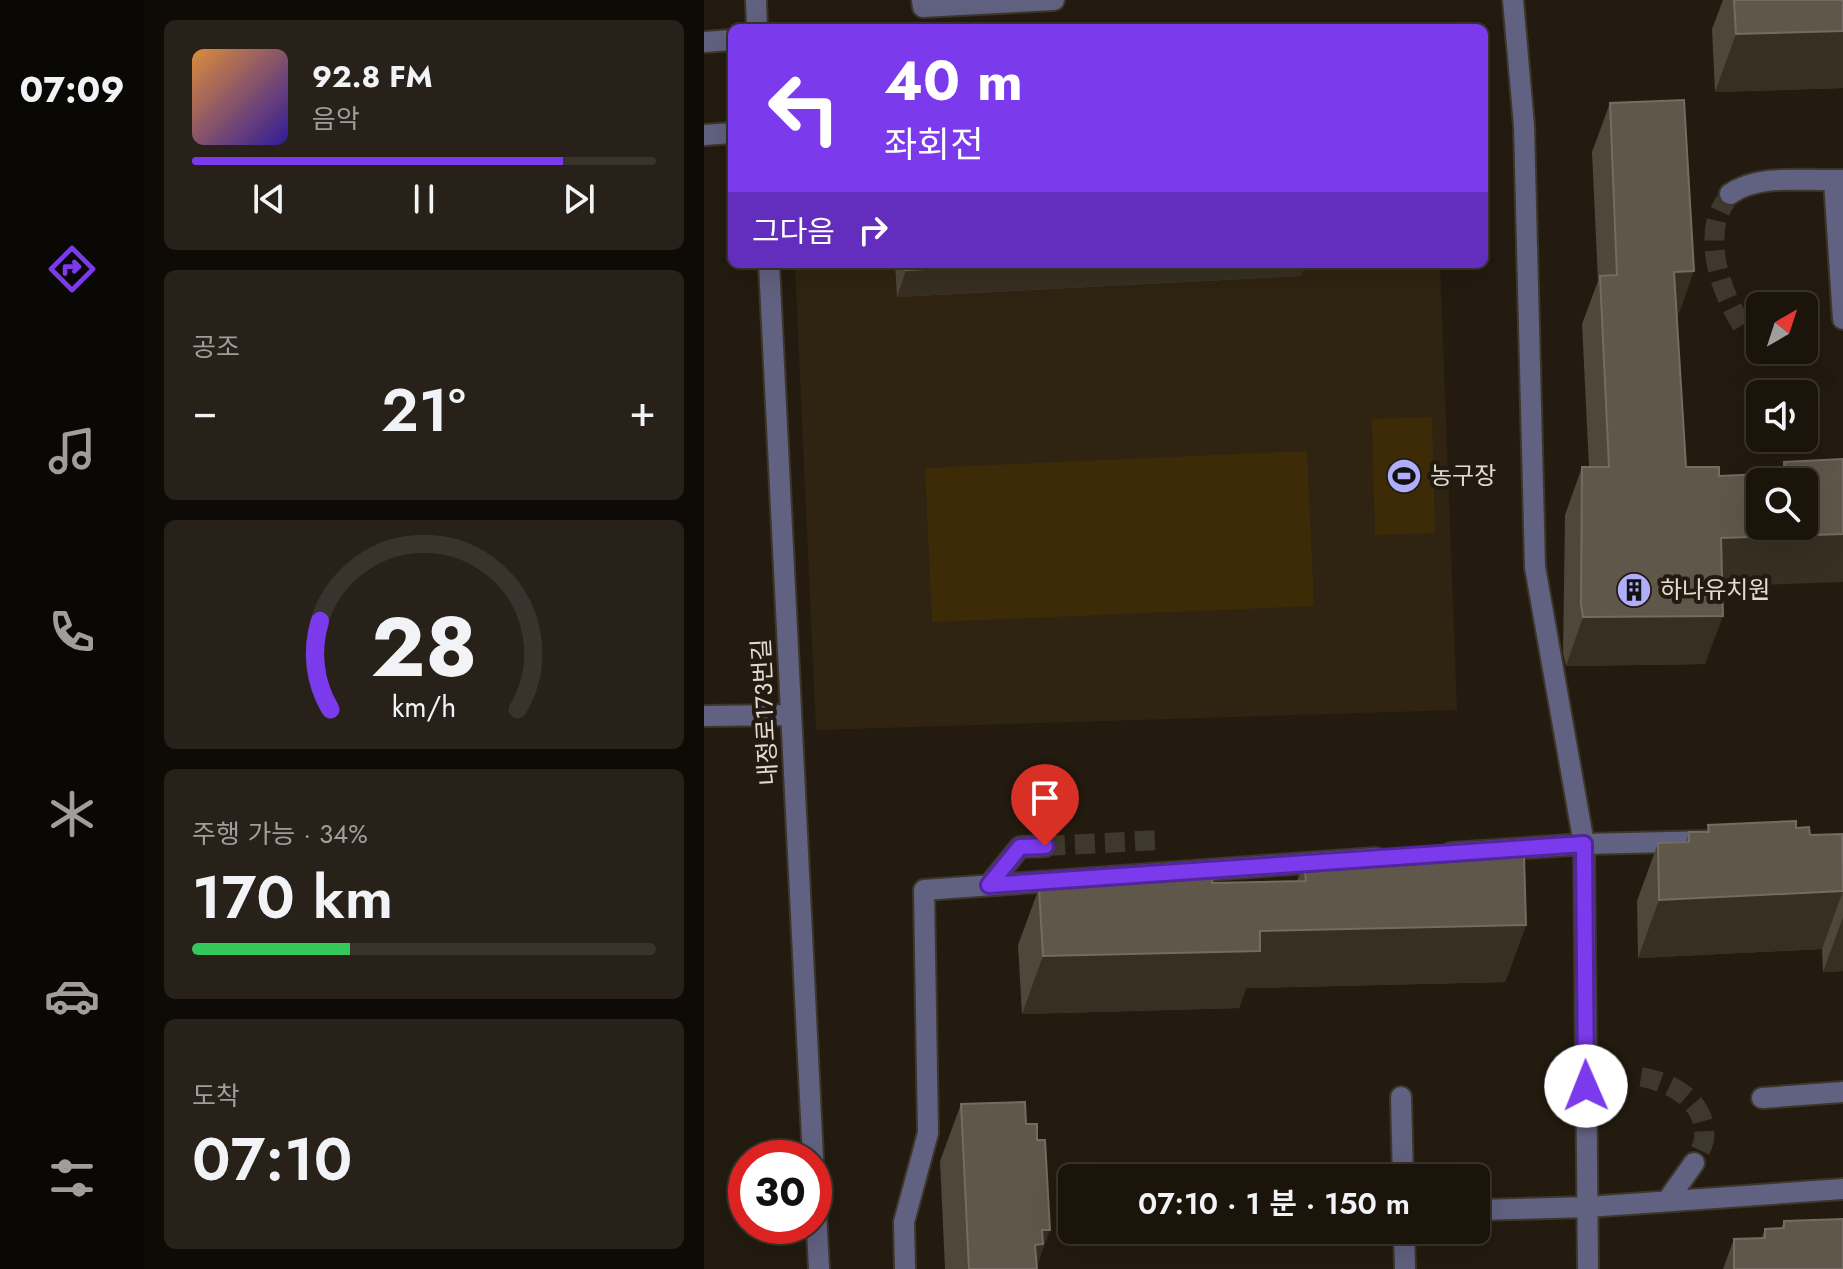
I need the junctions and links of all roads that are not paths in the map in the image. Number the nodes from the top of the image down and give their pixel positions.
1 (756, 0) edge
2 (922, 0) edge
3 (1054, 0) edge
4 (1513, 0) edge
5 (1002, 1) edge
6 (757, 24) edge
7 (728, 40) edge
8 (704, 42) edge
9 (728, 133) edge
10 (704, 135) edge
11 (1838, 180) edge
12 (1730, 194) dead end
13 (769, 268) edge
14 (1843, 319) edge
15 (791, 715) junction
16 (704, 716) edge
17 (1736, 840) edge
18 (1584, 844) junction
19 (1045, 846) tunnel mouth
20 (1428, 855) edge
21 (1396, 857) edge
22 (989, 885) junction
23 (1843, 1092) edge
24 (1401, 1097) dead end
25 (1762, 1098) dead end
26 (812, 1140) edge
27 (1694, 1163) tunnel mouth
28 (1403, 1164) edge
29 (1843, 1189) edge
30 (1667, 1201) junction
31 (1587, 1207) junction
32 (1490, 1210) edge
33 (818, 1244) edge
34 (1404, 1244) edge
35 (819, 1269) edge
36 (905, 1269) edge
37 (1405, 1269) edge
38 (1588, 1269) edge

1 - 6 street
2 - 5 street
3 - 5 street
4 - 18 street
7 - 8 street
9 - 10 street
11 - 12 street
11 - 14 street
13 - 15 street, 내정로173번길
15 - 16 street
15 - 26 street, 내정로173번길
17 - 18 street
18 - 20 street
18 - 31 street
19 - 22 street
21 - 22 street
22 - 36 street
23 - 25 street
24 - 28 street
27 - 30 street
29 - 30 street
30 - 31 street
31 - 32 street
31 - 38 street
33 - 35 street
34 - 37 street

